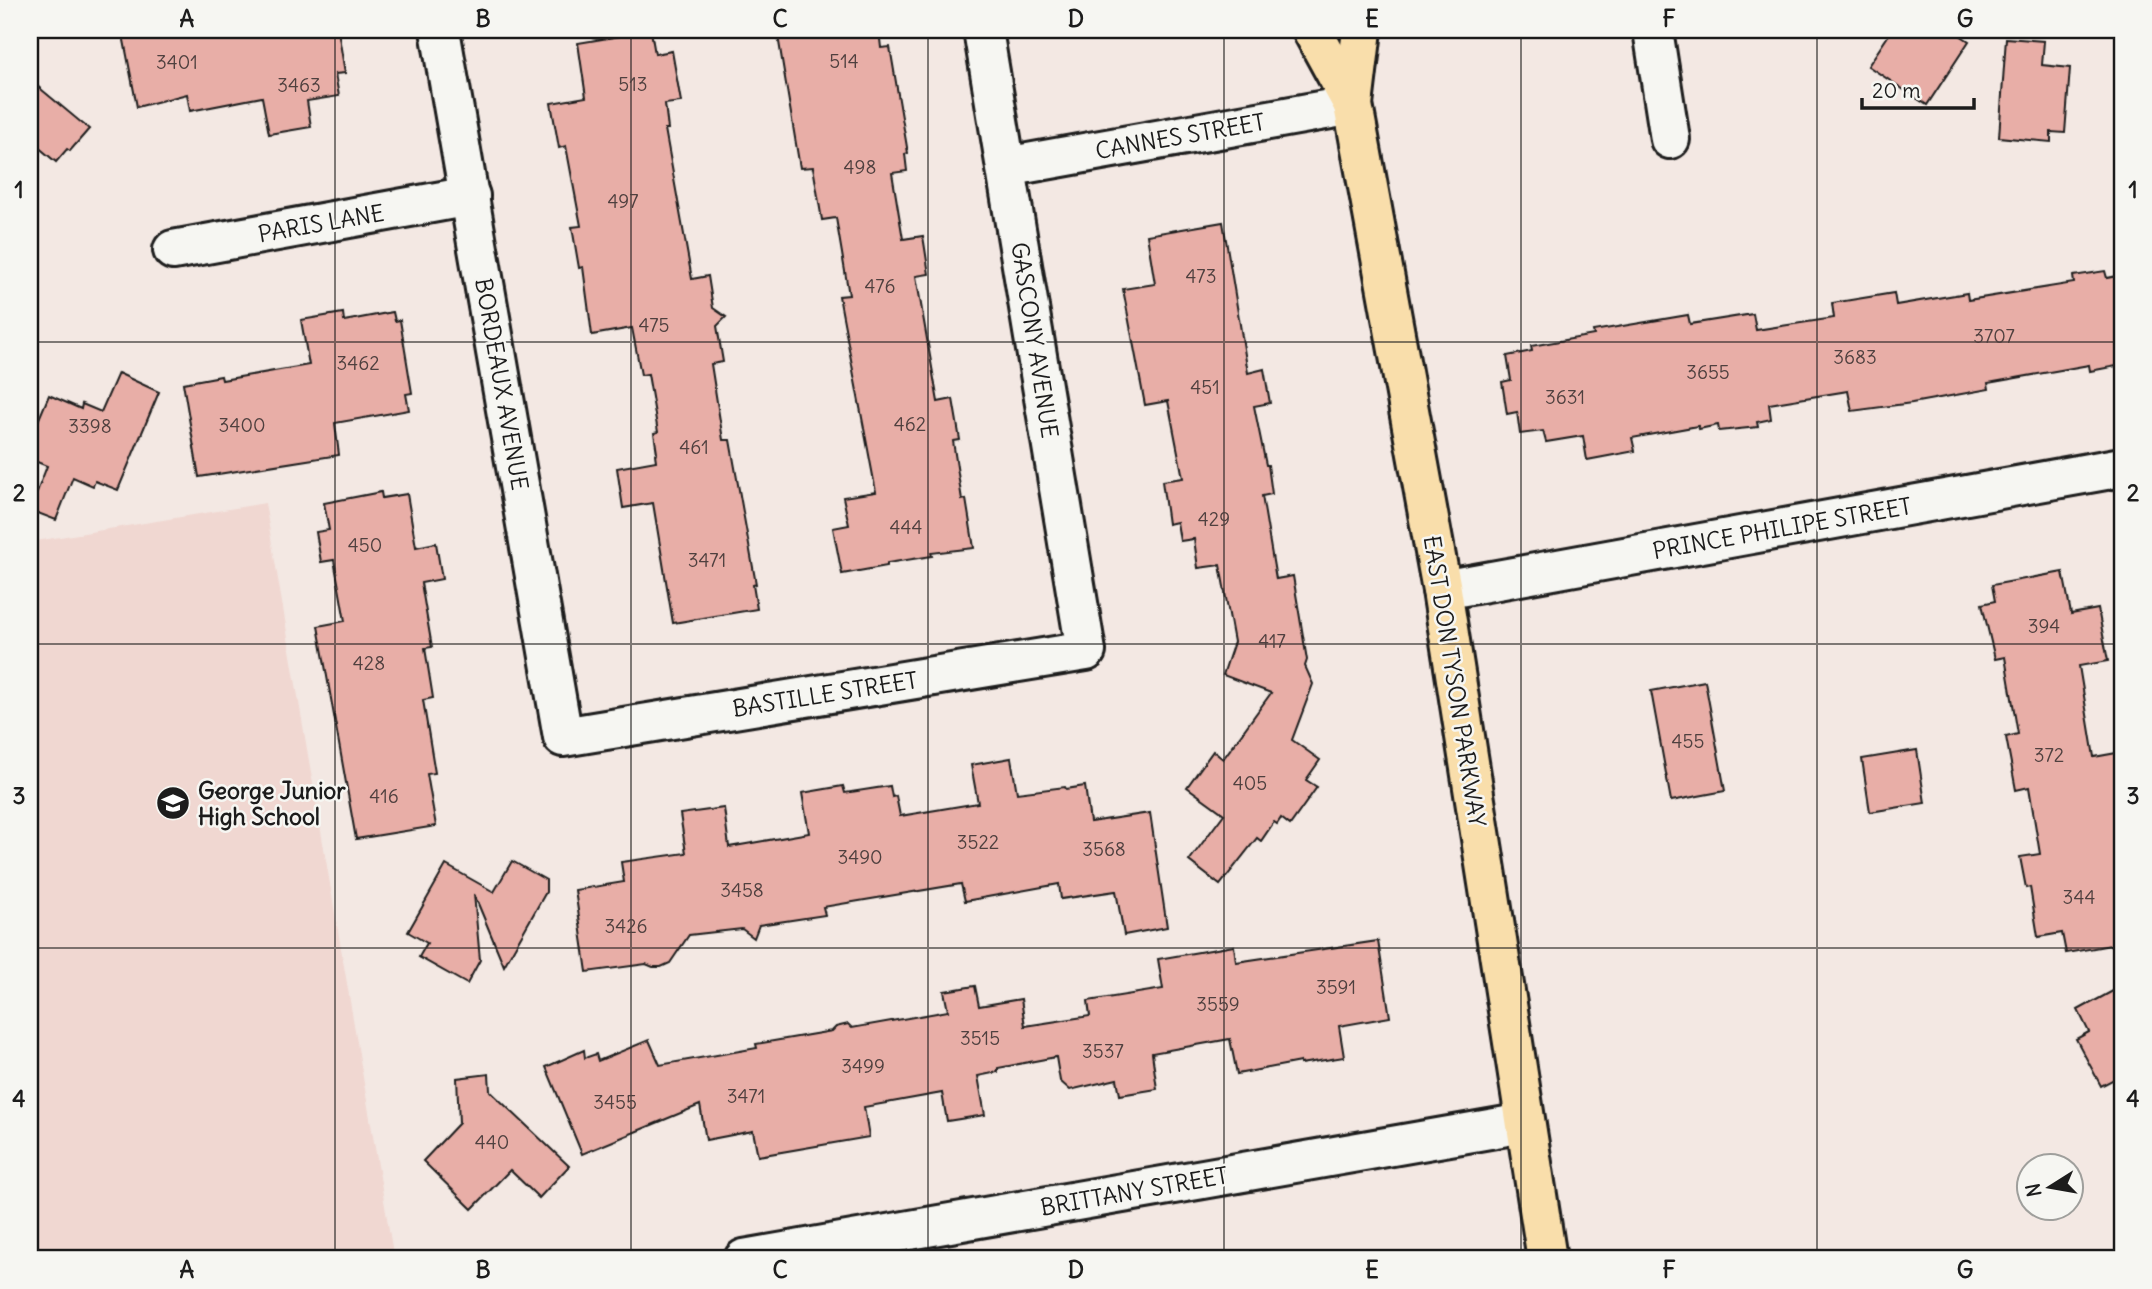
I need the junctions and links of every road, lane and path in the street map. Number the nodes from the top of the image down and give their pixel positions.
1 (440, 30) edge
2 (983, 30) edge
3 (1312, 30) edge
4 (1362, 30) edge
5 (1653, 30) edge
6 (1353, 105) junction
7 (1670, 139) dead end
8 (1006, 167) junction
9 (470, 196) junction
10 (173, 250) dead end
11 (2122, 467) edge
12 (1442, 590) junction
13 (1086, 651) joint
14 (563, 737) joint
15 (1524, 1123) junction
16 (744, 1259) edge
17 (1547, 1259) edge

1 - 9 street, BORDEAUX AVENUE
2 - 8 street, GASCONY AVENUE
3 - 6 main road, EAST DON TYSON PARKWAY
4 - 6 main road, EAST DON TYSON PARKWAY
5 - 7 street
6 - 8 street, CANNES STREET
6 - 12 main road, EAST DON TYSON PARKWAY
8 - 13 street, GASCONY AVENUE
9 - 10 street, PARIS LANE
9 - 14 street, BORDEAUX AVENUE
11 - 12 street, PRINCE PHILIPE STREET
12 - 15 main road, EAST DON TYSON PARKWAY
13 - 14 street, BASTILLE STREET
15 - 16 street, BRITTANY STREET
15 - 17 main road, EAST DON TYSON PARKWAY

